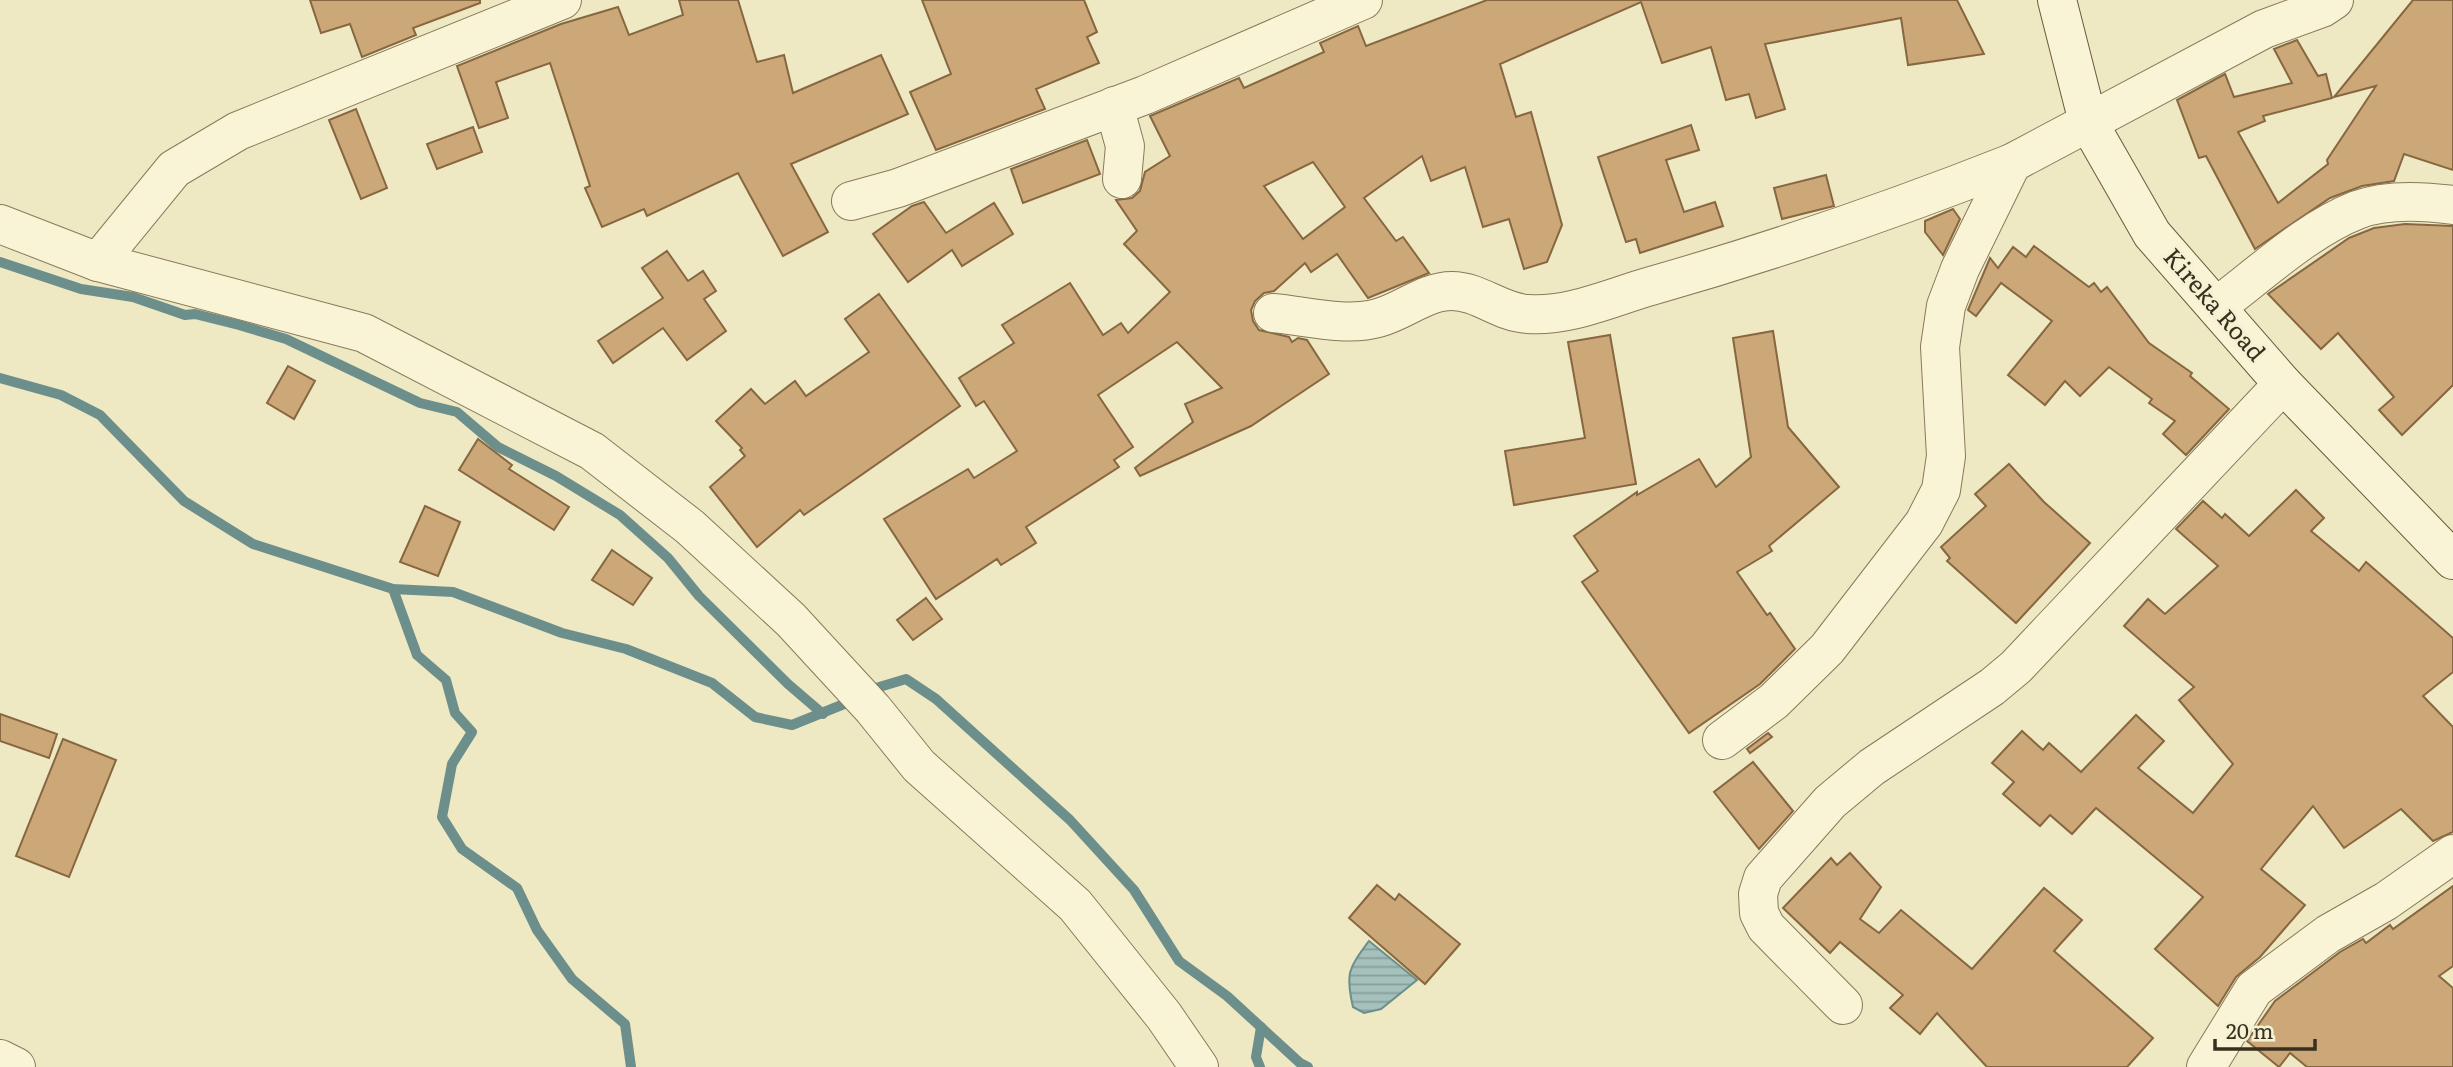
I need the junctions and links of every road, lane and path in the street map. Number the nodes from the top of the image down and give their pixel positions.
1 (562, 0) edge
2 (1363, 0) edge
3 (2057, 0) edge
4 (2334, 0) edge
5 (1114, 106) junction
6 (2088, 122) junction
7 (2012, 163) junction
8 (1122, 179) dead end
9 (851, 201) dead end
10 (2453, 205) edge
11 (0, 224) edge
12 (98, 262) junction
13 (2216, 307) junction
14 (1273, 313) dead end
15 (2283, 384) junction
16 (2453, 560) edge
17 (1722, 740) dead end
18 (2453, 854) edge
19 (1843, 1005) dead end
20 (0, 1059) edge
21 (16, 1067) edge
22 (1199, 1067) edge
23 (2206, 1067) edge

1 - 12 street
2 - 5 street
3 - 6 street, Kireka Road
4 - 6 street
5 - 8 street
5 - 9 street
6 - 7 street
6 - 13 street, Kireka Road
7 - 14 street
7 - 17 street
10 - 13 street
11 - 12 street
12 - 22 street
13 - 15 street, Kireka Road
15 - 16 street, Kireka Road
15 - 19 street
18 - 23 street
20 - 21 street

